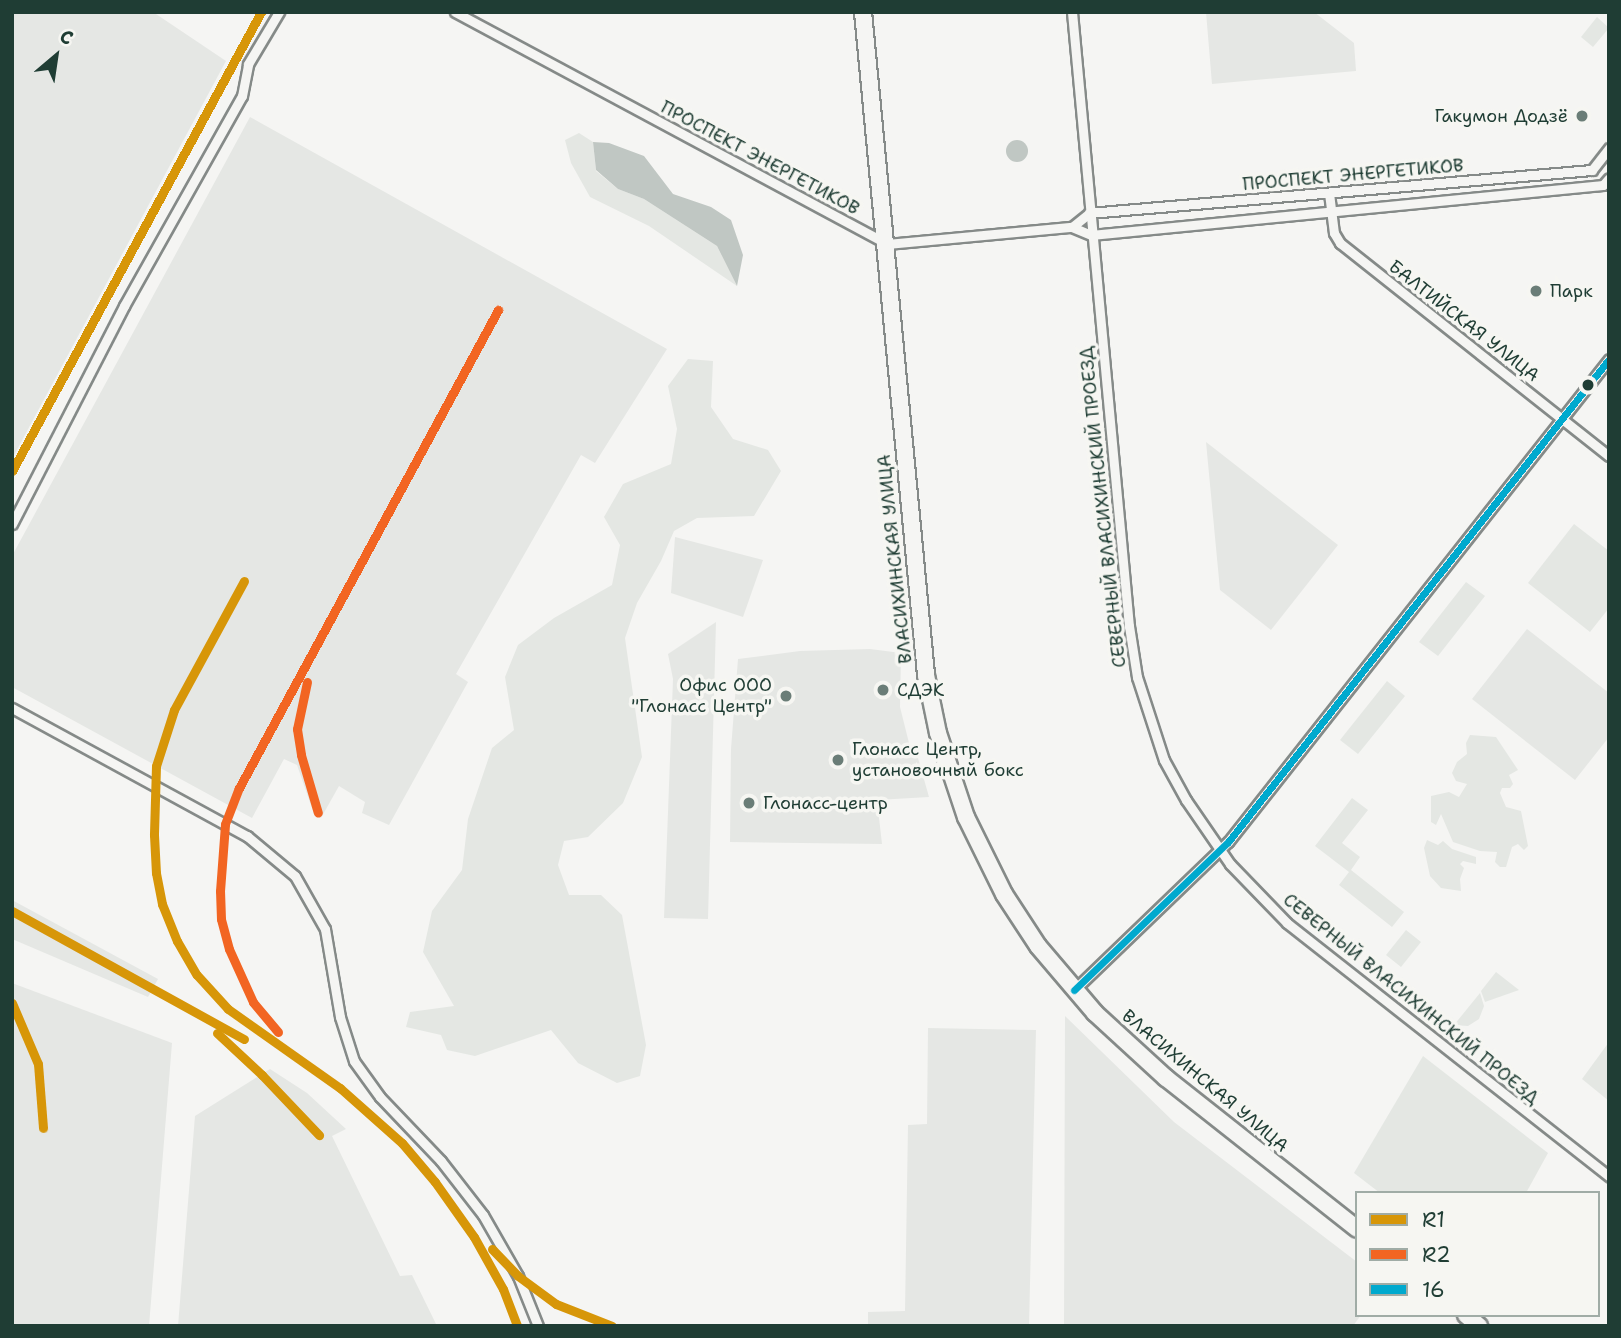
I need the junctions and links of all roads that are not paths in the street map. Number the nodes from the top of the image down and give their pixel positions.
1 (279, 12) edge
2 (455, 12) edge
3 (863, 12) edge
4 (1072, 12) edge
5 (1609, 148) edge
6 (1609, 177) edge
7 (1329, 193) junction
8 (1331, 211) junction
9 (1089, 213) junction
10 (1072, 227) junction
11 (1091, 234) junction
12 (887, 244) junction
13 (1609, 359) edge
14 (1562, 419) junction
15 (1609, 456) edge
16 (12, 524) edge
17 (12, 708) edge
18 (1221, 850) junction
19 (1074, 990) junction
20 (1609, 1176) edge
21 (1355, 1227) edge
22 (538, 1326) edge

1 - 16 street
2 - 12 street, ПРОСПЕКТ ЭНЕРГЕТИКОВ
3 - 12 highway, ВЛАСИХИНСКАЯ УЛИЦА
4 - 9 street, СЕВЕРНЫЙ ВЛАСИХИНСКИЙ ПРОЕЗД
5 - 7 street, ПРОСПЕКТ ЭНЕРГЕТИКОВ
6 - 8 street, ПРОСПЕКТ ЭНЕРГЕТИКОВ
7 - 8 street, БАЛТИЙСКАЯ УЛИЦА
7 - 9 street, ПРОСПЕКТ ЭНЕРГЕТИКОВ
8 - 11 street, ПРОСПЕКТ ЭНЕРГЕТИКОВ
8 - 14 street, БАЛТИЙСКАЯ УЛИЦА
9 - 10 street
9 - 11 street, СЕВЕРНЫЙ ВЛАСИХИНСКИЙ ПРОЕЗД
10 - 11 street
10 - 12 street
11 - 18 street, СЕВЕРНЫЙ ВЛАСИХИНСКИЙ ПРОЕЗД
12 - 19 highway, ВЛАСИХИНСКАЯ УЛИЦА
13 - 14 street
14 - 15 street, БАЛТИЙСКАЯ УЛИЦА
14 - 18 street
17 - 22 street
18 - 19 street
18 - 20 street, СЕВЕРНЫЙ ВЛАСИХИНСКИЙ ПРОЕЗД
19 - 21 highway, ВЛАСИХИНСКАЯ УЛИЦА

